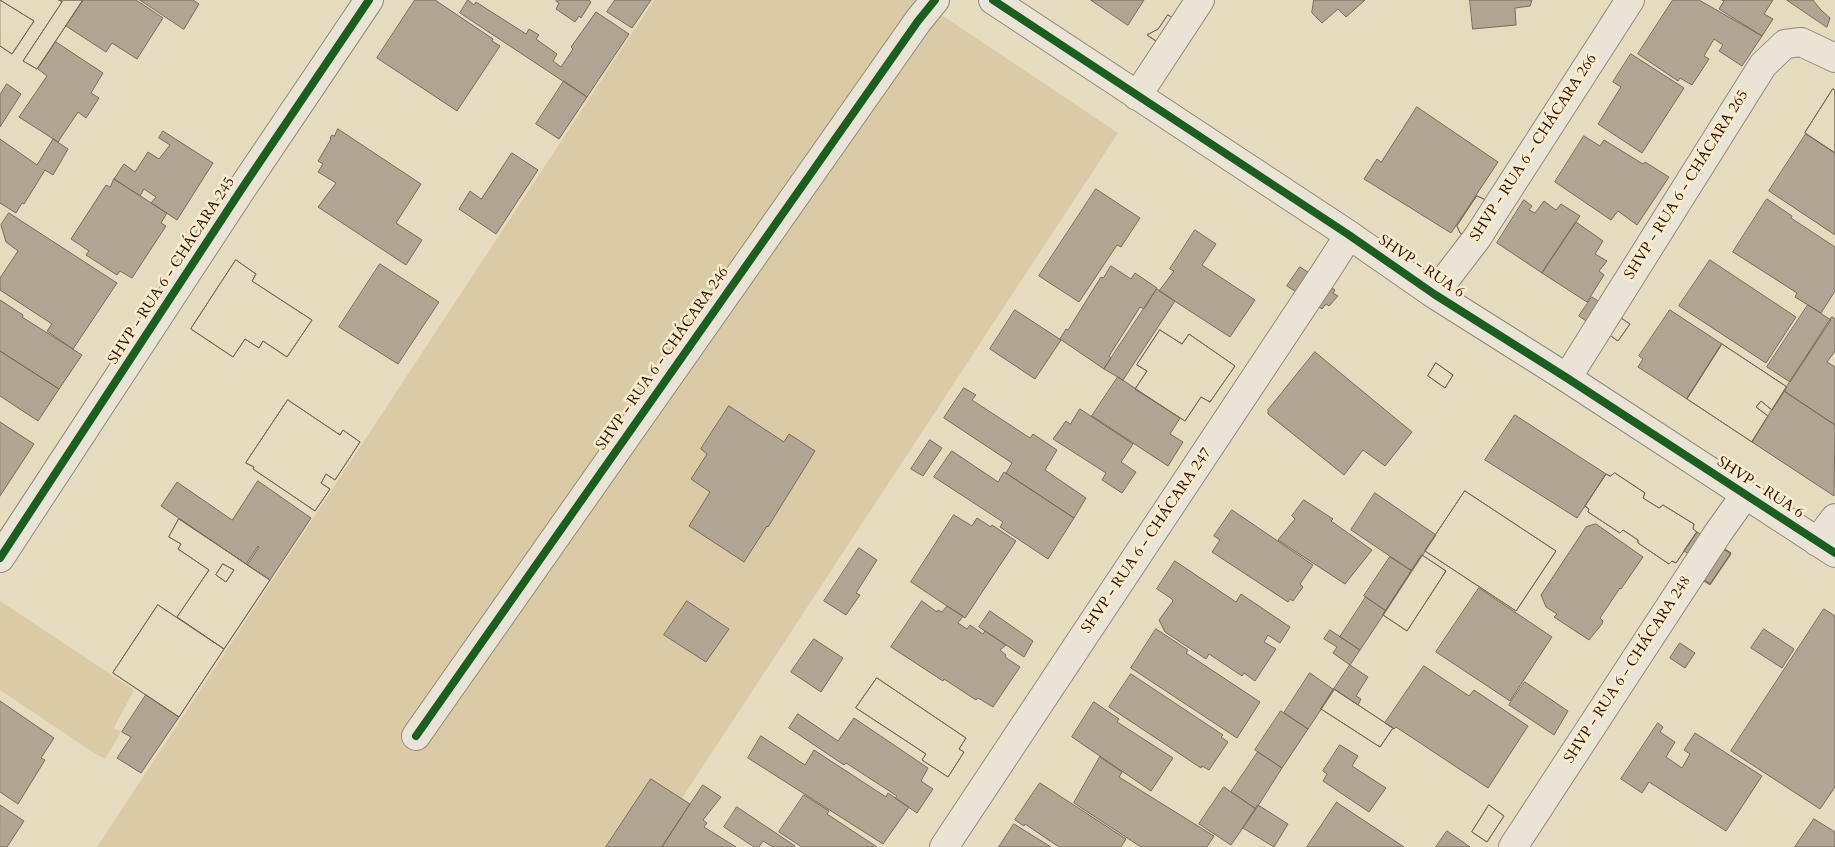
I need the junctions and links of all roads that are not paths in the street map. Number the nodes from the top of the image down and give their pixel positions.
1 (370, 0) edge
2 (935, 0) edge
3 (993, 0) edge
4 (1200, 0) edge
5 (1630, 0) edge
6 (1835, 58) edge
7 (1137, 96) junction
8 (1348, 235) junction
9 (1434, 294) junction
10 (1567, 378) junction
11 (1745, 495) junction
12 (1835, 518) edge
13 (1826, 548) edge
14 (0, 558) edge
15 (416, 736) dead end
16 (944, 847) edge
17 (1513, 847) edge

1 - 14 street, SHVP - RUA 6 - CHÁCARA 245
2 - 15 street, SHVP - RUA 6 - CHÁCARA 246
3 - 7 street, SHVP - RUA 6
4 - 7 street
5 - 9 street, SHVP - RUA 6 - CHÁCARA 266
6 - 10 street, SHVP - RUA 6 - CHÁCARA 265
7 - 8 street, SHVP - RUA 6
8 - 9 street, SHVP - RUA 6
8 - 16 street, SHVP - RUA 6 - CHÁCARA 247
9 - 10 street, SHVP - RUA 6
10 - 11 street, SHVP - RUA 6
11 - 13 street, SHVP - RUA 6
11 - 17 street, SHVP - RUA 6 - CHÁCARA 248
12 - 13 street

